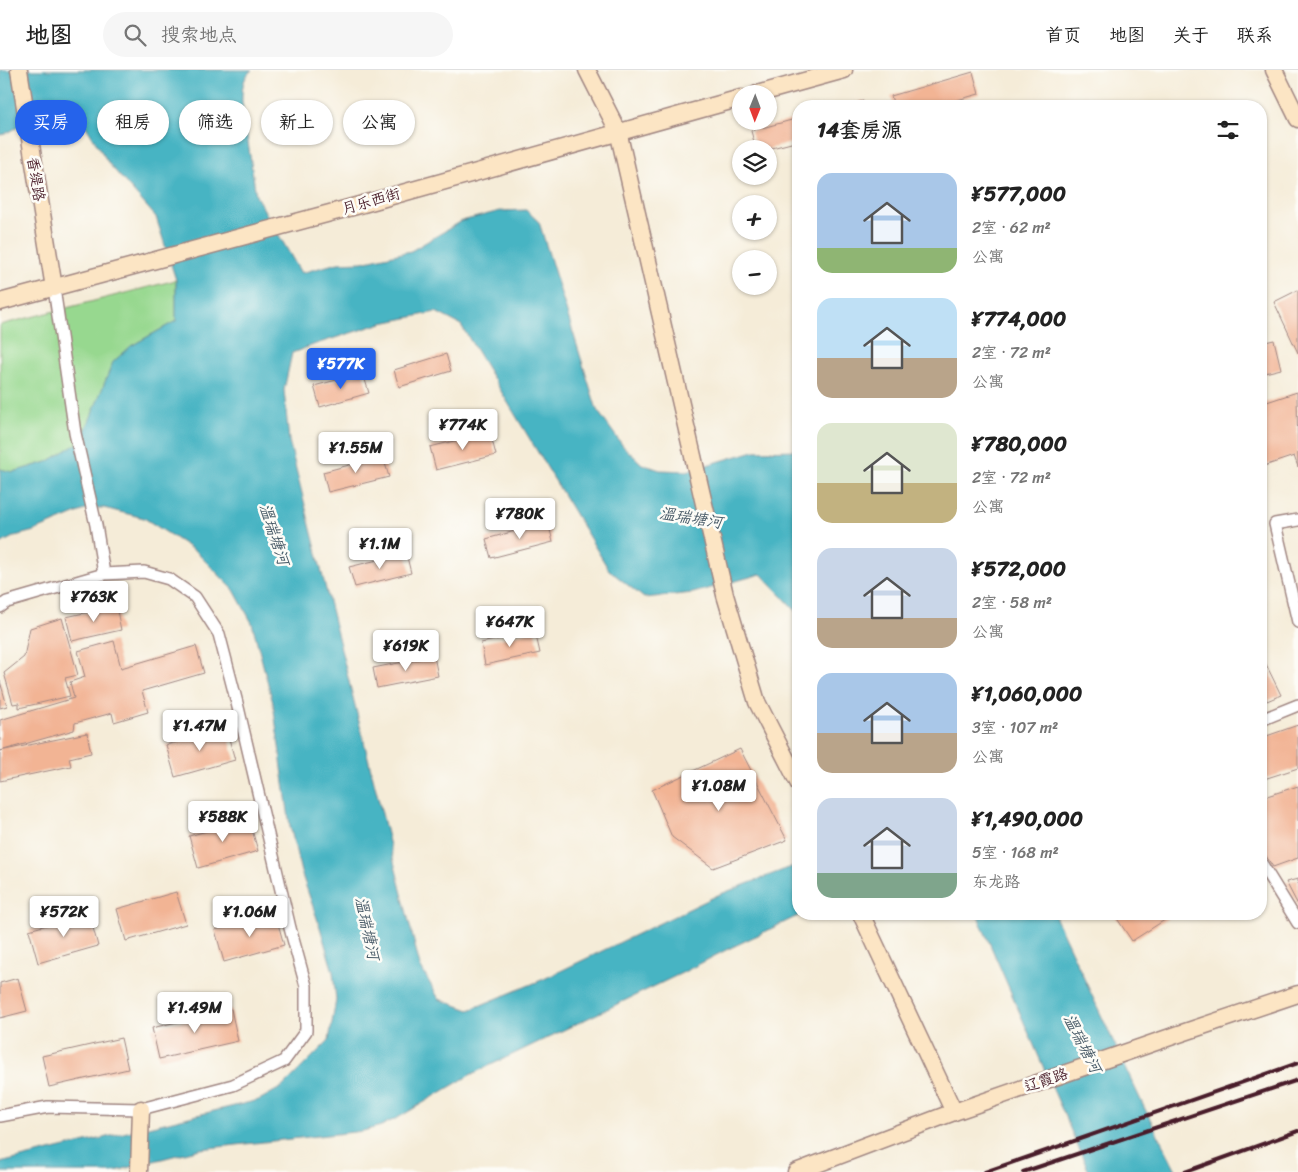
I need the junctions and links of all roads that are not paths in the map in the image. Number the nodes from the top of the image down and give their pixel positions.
1 (19, 70) edge
2 (587, 70) edge
3 (844, 70) edge
4 (1274, 70) edge
5 (778, 88) edge
6 (732, 100) edge
7 (1298, 119) edge
8 (618, 132) junction
9 (54, 288) junction
10 (0, 302) edge
11 (1298, 520) edge
12 (104, 574) junction
13 (0, 607) edge
14 (1298, 622) edge
15 (1298, 705) edge
16 (1267, 718) edge
17 (792, 770) edge
18 (1267, 873) edge
19 (864, 920) edge
20 (1298, 923) edge
21 (1298, 994) edge
22 (954, 1112) junction
23 (141, 1114) junction
24 (0, 1116) edge
25 (140, 1171) edge
26 (796, 1172) edge

1 - 9 street, 香缇路
2 - 8 street
3 - 5 street
4 - 7 street
6 - 8 street, 月乐西街
8 - 9 street, 月乐西街
8 - 17 street
9 - 10 street, 月乐西街
9 - 12 street
11 - 14 street
12 - 13 street
12 - 23 street
15 - 16 street
18 - 20 street
19 - 22 street
21 - 22 street, 辽霞路
22 - 26 street, 辽霞路
23 - 24 street
23 - 25 street

